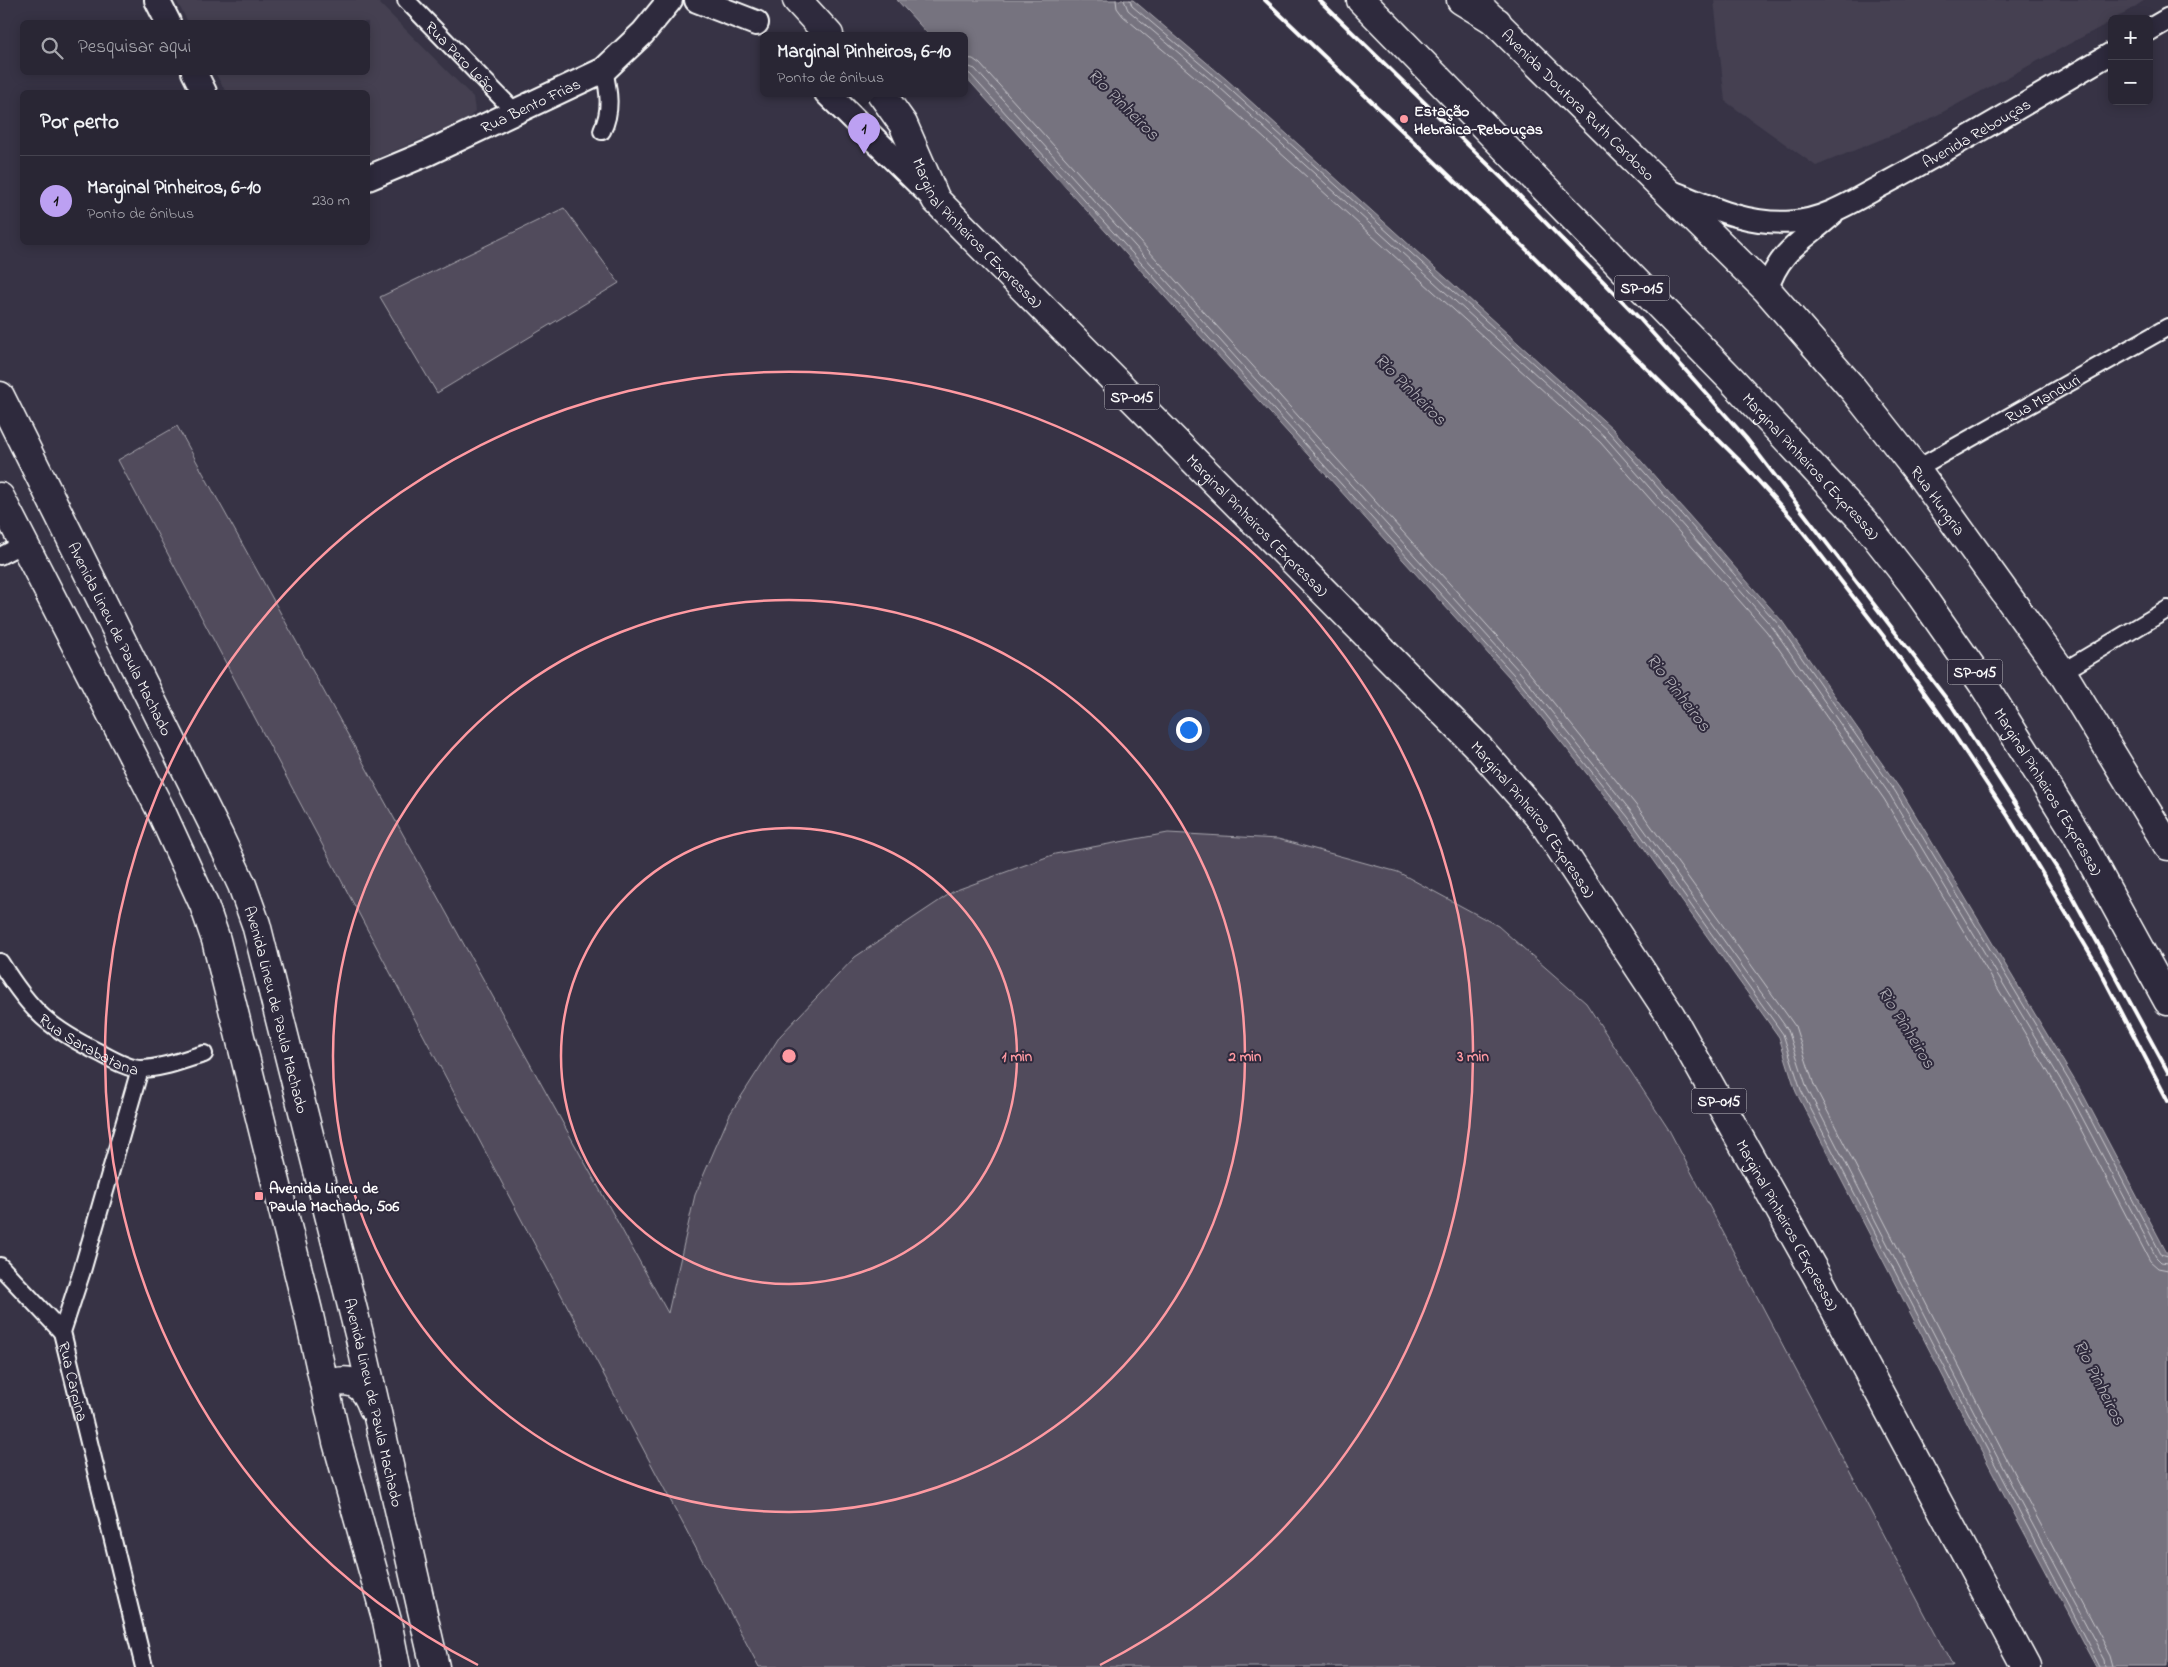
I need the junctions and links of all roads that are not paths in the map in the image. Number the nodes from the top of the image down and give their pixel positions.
1 (157, 0) edge
2 (406, 0) edge
3 (670, 0) edge
4 (697, 0) edge
5 (733, 0) edge
6 (797, 0) edge
7 (1361, 0) edge
8 (1461, 0) edge
9 (1472, 0) edge
10 (167, 20) edge
11 (1497, 22) junction
12 (762, 29) edge
13 (826, 32) edge
14 (2108, 55) edge
15 (604, 70) junction
16 (196, 75) edge
17 (203, 90) edge
18 (831, 97) edge
19 (884, 97) edge
20 (516, 113) junction
21 (602, 131) dead end
22 (370, 177) edge
23 (1665, 188) junction
24 (936, 200) junction
25 (1838, 209) junction
26 (1767, 290) junction
27 (2168, 327) edge
28 (0, 396) edge
29 (1916, 470) junction
30 (0, 497) edge
31 (11, 550) edge
32 (2168, 609) edge
33 (2062, 672) junction
34 (2168, 846) edge
35 (0, 962) edge
36 (2168, 1001) edge
37 (204, 1054) dead end
38 (140, 1069) junction
39 (0, 1266) edge
40 (308, 1311) junction
41 (62, 1332) junction
42 (359, 1334) junction
43 (325, 1386) junction
44 (382, 1433) junction
45 (144, 1667) edge
46 (396, 1667) edge
47 (435, 1667) edge
48 (2026, 1667) edge

1 - 10 main road
2 - 20 street, Rua Pero Leão
3 - 15 main road, Rua Bento Frias
4 - 12 main road
5 - 12 main road
6 - 13 highway
7 - 36 highway, Marginal Pinheiros (Expressa) / SP-015
8 - 11 highway
9 - 11 highway, Avenida Doutora Ruth Cardoso
11 - 23 highway, Avenida Doutora Ruth Cardoso
14 - 25 street, Avenida Rebouças
15 - 20 main road, Rua Bento Frias
15 - 21 street
16 - 17 main road
18 - 24 main road
19 - 24 highway, Marginal Pinheiros (Expressa) / SP-015
20 - 22 main road, Rua Bento Frias
23 - 25 street, Avenida Rebouças
23 - 26 highway, Rua Hungria
24 - 48 highway, Marginal Pinheiros (Expressa) / SP-015
25 - 26 street, Avenida Rebouças
26 - 29 highway, Rua Hungria
27 - 29 street, Rua Manduri
28 - 42 highway, Avenida Lineu de Paula Machado
29 - 33 highway, Rua Hungria
30 - 31 highway
31 - 40 highway
32 - 33 street
33 - 34 highway, Rua Hungria
35 - 38 street, Rua Sarabatana
37 - 38 street, Rua Sarabatana
38 - 41 street, Rua Carpina
39 - 41 street
40 - 42 highway
40 - 43 highway
41 - 45 street, Rua Carpina
42 - 44 highway, Avenida Lineu de Paula Machado
43 - 44 highway
43 - 46 highway
44 - 47 highway, Avenida Lineu de Paula Machado

